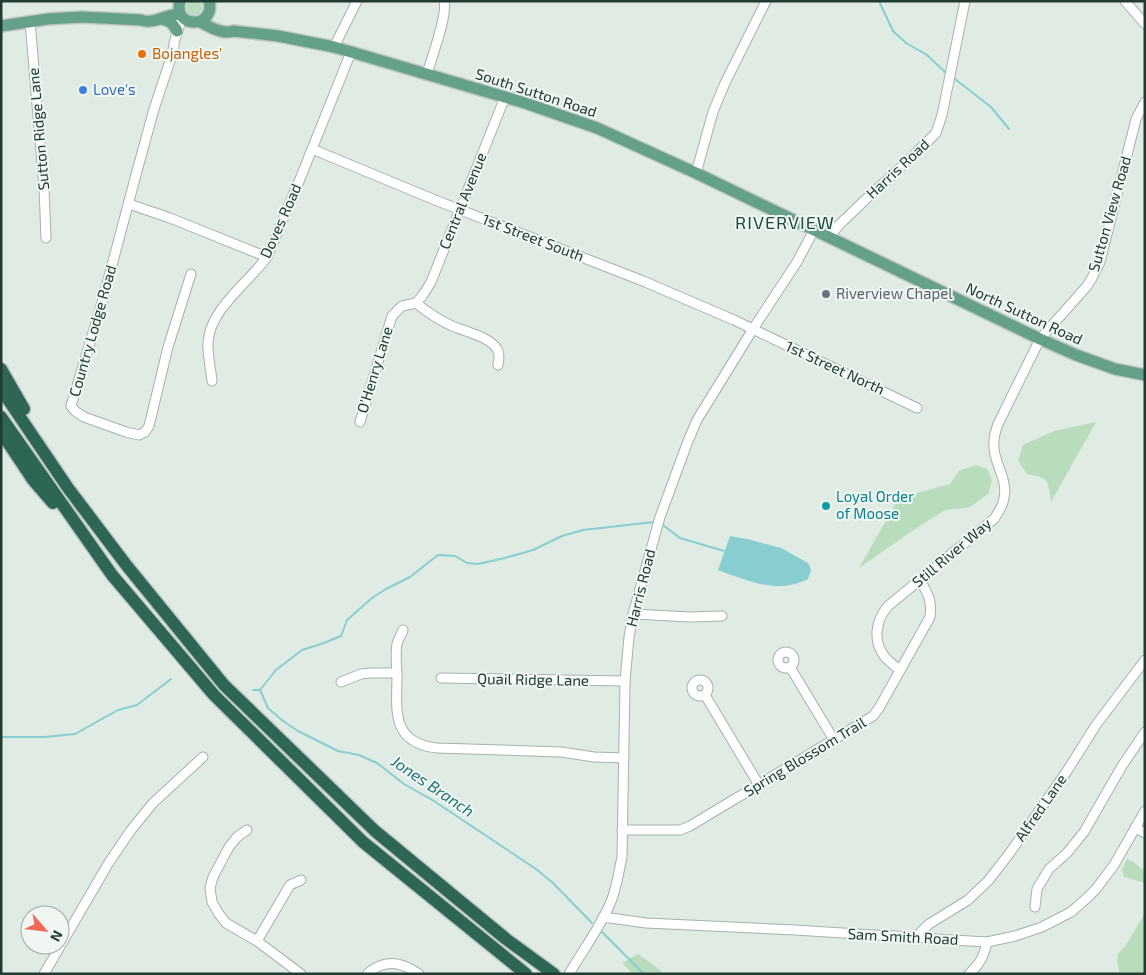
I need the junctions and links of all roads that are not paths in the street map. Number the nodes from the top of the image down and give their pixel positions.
1 (357, 1) edge
2 (444, 1) edge
3 (766, 1) edge
4 (965, 1) edge
5 (1125, 1) edge
6 (210, 4) edge
7 (185, 13) edge
8 (161, 19) junction
9 (141, 20) junction
10 (30, 21) junction
11 (1145, 24) edge
12 (1, 26) edge
13 (177, 31) junction
14 (232, 31) junction
15 (174, 46) junction
16 (334, 47) junction
17 (351, 52) junction
18 (427, 74) junction
19 (505, 96) junction
20 (1145, 102) edge
21 (312, 149) junction
22 (696, 173) junction
23 (129, 204) junction
24 (460, 209) junction
25 (814, 230) junction
26 (829, 237) junction
27 (46, 238) dead end
28 (267, 257) junction
29 (191, 274) dead end
30 (416, 302) junction
31 (753, 329) junction
32 (1040, 339) junction
33 (498, 365) dead end
34 (1, 369) edge
35 (1145, 375) edge
36 (212, 381) dead end
37 (1, 389) edge
38 (917, 408) dead end
39 (1, 417) edge
40 (360, 422) dead end
41 (1, 432) edge
42 (68, 488) junction
43 (112, 574) junction
44 (920, 580) junction
45 (633, 614) junction
46 (722, 616) dead end
47 (403, 630) dead end
48 (1145, 660) edge
49 (790, 667) dead end
50 (900, 670) junction
51 (397, 673) junction
52 (441, 678) dead end
53 (625, 681) junction
54 (341, 682) dead end
55 (705, 695) dead end
56 (1145, 732) edge
57 (834, 740) junction
58 (203, 757) dead end
59 (624, 758) junction
60 (759, 785) junction
61 (1145, 811) edge
62 (1135, 828) junction
63 (247, 830) dead end
64 (622, 830) junction
65 (1145, 833) edge
66 (301, 880) dead end
67 (1035, 907) dead end
68 (603, 918) junction
69 (917, 937) junction
70 (257, 941) junction
71 (987, 942) junction
72 (550, 970) edge
73 (44, 974) edge
74 (301, 974) edge
75 (367, 974) edge
76 (419, 974) edge
77 (526, 974) edge
78 (568, 974) edge
79 (969, 974) edge

1 - 16 street
2 - 18 street
3 - 22 street
4 - 26 street, Harris Road
5 - 11 street
6 - 7 main road
6 - 14 main road
7 - 8 main road
7 - 9 main road
7 - 13 street, Country Lodge Road
7 - 14 main road, South Sutton Road
7 - 15 street, Country Lodge Road
8 - 9 main road
8 - 13 main road
9 - 10 main road
10 - 12 main road
10 - 27 street, Sutton Ridge Lane
13 - 15 street, Country Lodge Road
14 - 16 main road, South Sutton Road
15 - 23 street, Country Lodge Road
16 - 17 main road, South Sutton Road
17 - 18 main road, South Sutton Road
17 - 21 street, Doves Road
18 - 19 main road, South Sutton Road
19 - 22 main road, South Sutton Road
19 - 24 street, Central Avenue
20 - 32 street, Sutton View Road
21 - 24 street, 1st Street South
21 - 28 street, Doves Road
22 - 25 main road, South Sutton Road
23 - 28 street
23 - 29 street, Country Lodge Road
24 - 30 street, Central Avenue
24 - 31 street, 1st Street South
25 - 26 main road, North Sutton Road
25 - 31 street, Harris Road
26 - 32 main road, North Sutton Road
28 - 36 street, Doves Road
30 - 33 street
30 - 40 street, O'Henry Lane
31 - 38 street, 1st Street North
31 - 45 street, Harris Road
32 - 35 main road, North Sutton Road
32 - 44 street, Still River Way
34 - 42 highway
37 - 42 highway
39 - 43 highway
41 - 43 highway
42 - 72 highway
43 - 77 highway
44 - 50 street, Spring Blossom Trail
44 - 50 street, Still River Way
45 - 46 street
45 - 53 street, Harris Road
47 - 51 street
48 - 69 street, Alfred Lane
49 - 57 street
50 - 57 street, Spring Blossom Trail
51 - 54 street
51 - 59 street
52 - 53 street, Quail Ridge Lane
53 - 59 street, Harris Road
55 - 60 street
56 - 67 street
57 - 60 street, Spring Blossom Trail
58 - 73 street
59 - 64 street, Harris Road
60 - 64 street, Spring Blossom Trail
61 - 62 street, Sam Smith Road
62 - 65 street
62 - 71 street, Sam Smith Road
63 - 70 street
64 - 68 street, Harris Road
66 - 70 street
68 - 69 street, Sam Smith Road
68 - 78 street, Harris Road
69 - 71 street, Sam Smith Road
70 - 74 street
71 - 79 street
75 - 76 street

